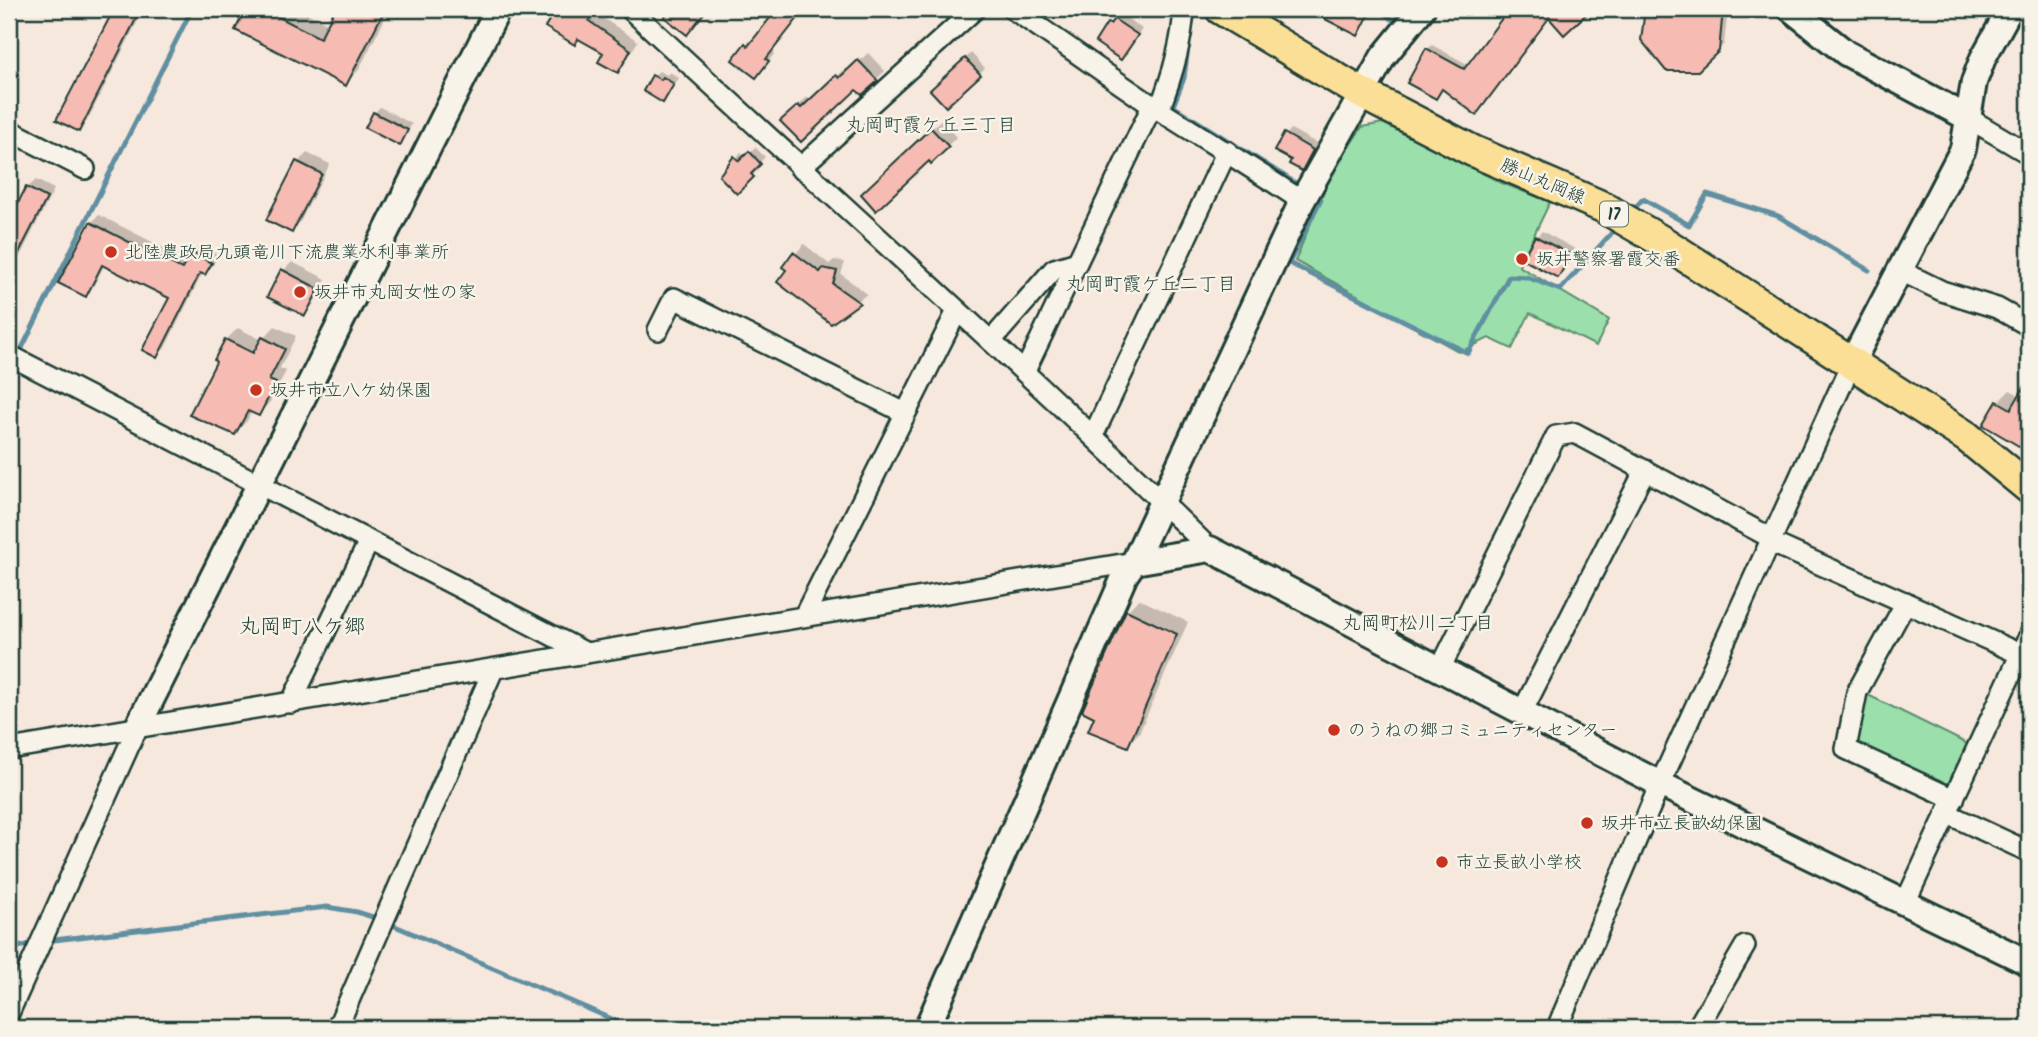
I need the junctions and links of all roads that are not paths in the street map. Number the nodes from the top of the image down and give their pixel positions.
1 (498, 9) edge
2 (630, 9) edge
3 (975, 9) edge
4 (1012, 9) edge
5 (1184, 9) edge
6 (1221, 9) edge
7 (1422, 9) edge
8 (1791, 9) edge
9 (2010, 9) edge
10 (1361, 93) junction
11 (1156, 107) junction
12 (1969, 119) junction
13 (9, 130) edge
14 (1227, 151) junction
15 (2029, 154) edge
16 (800, 167) junction
17 (85, 169) dead end
18 (1302, 201) junction
19 (1077, 262) junction
20 (1899, 270) junction
21 (957, 311) junction
22 (2029, 326) edge
23 (658, 330) dead end
24 (991, 341) junction
25 (9, 355) edge
26 (1852, 362) junction
27 (1025, 371) junction
28 (905, 413) junction
29 (1093, 436) junction
30 (1645, 470) junction
31 (259, 483) junction
32 (2029, 488) edge
33 (1161, 501) junction
34 (1771, 540) junction
35 (369, 541) junction
36 (1210, 549) junction
37 (1134, 562) junction
38 (1906, 602) junction
39 (804, 616) junction
40 (2026, 649) edge
41 (586, 653) junction
42 (1440, 669) junction
43 (493, 670) junction
44 (291, 703) junction
45 (1522, 712) junction
46 (138, 726) junction
47 (9, 749) edge
48 (1660, 784) junction
49 (1951, 807) junction
50 (2029, 852) edge
51 (1905, 903) junction
52 (1745, 946) dead end
53 (35, 956) junction
54 (2029, 963) edge
55 (9, 975) edge
56 (9, 1013) edge
57 (337, 1028) edge
58 (927, 1028) edge
59 (1557, 1028) edge
60 (1697, 1028) edge

1 - 31 street
2 - 16 street
3 - 16 street
4 - 11 street
5 - 11 street
6 - 10 main road, 勝山丸岡線 / 17
7 - 10 street
8 - 12 street
9 - 12 street
10 - 18 street
10 - 26 main road, 勝山丸岡線 / 17
11 - 14 street
11 - 19 street
12 - 15 street
12 - 20 street
13 - 17 street
14 - 18 street
14 - 29 street
16 - 21 street
18 - 33 street
19 - 24 street
19 - 27 street
20 - 22 street
20 - 26 street
21 - 24 street
21 - 28 street
23 - 28 street
24 - 27 street
25 - 31 street
26 - 32 main road, 勝山丸岡線 / 17
26 - 34 street
27 - 29 street
28 - 39 street
29 - 33 street
30 - 34 street
30 - 42 street
30 - 45 street
31 - 35 street
31 - 46 street
33 - 36 street
33 - 37 street
34 - 38 street
34 - 48 street
35 - 41 street
35 - 44 street
36 - 37 street
36 - 42 street
37 - 39 street
37 - 58 street
38 - 40 street
38 - 49 street
39 - 41 street
40 - 49 street
41 - 43 street
42 - 45 street
43 - 44 street
43 - 57 street
44 - 46 street
45 - 48 street
46 - 47 street
46 - 53 street
48 - 51 street
48 - 59 street
49 - 50 street
49 - 51 street
51 - 54 street
52 - 60 street
53 - 55 street
53 - 56 street

